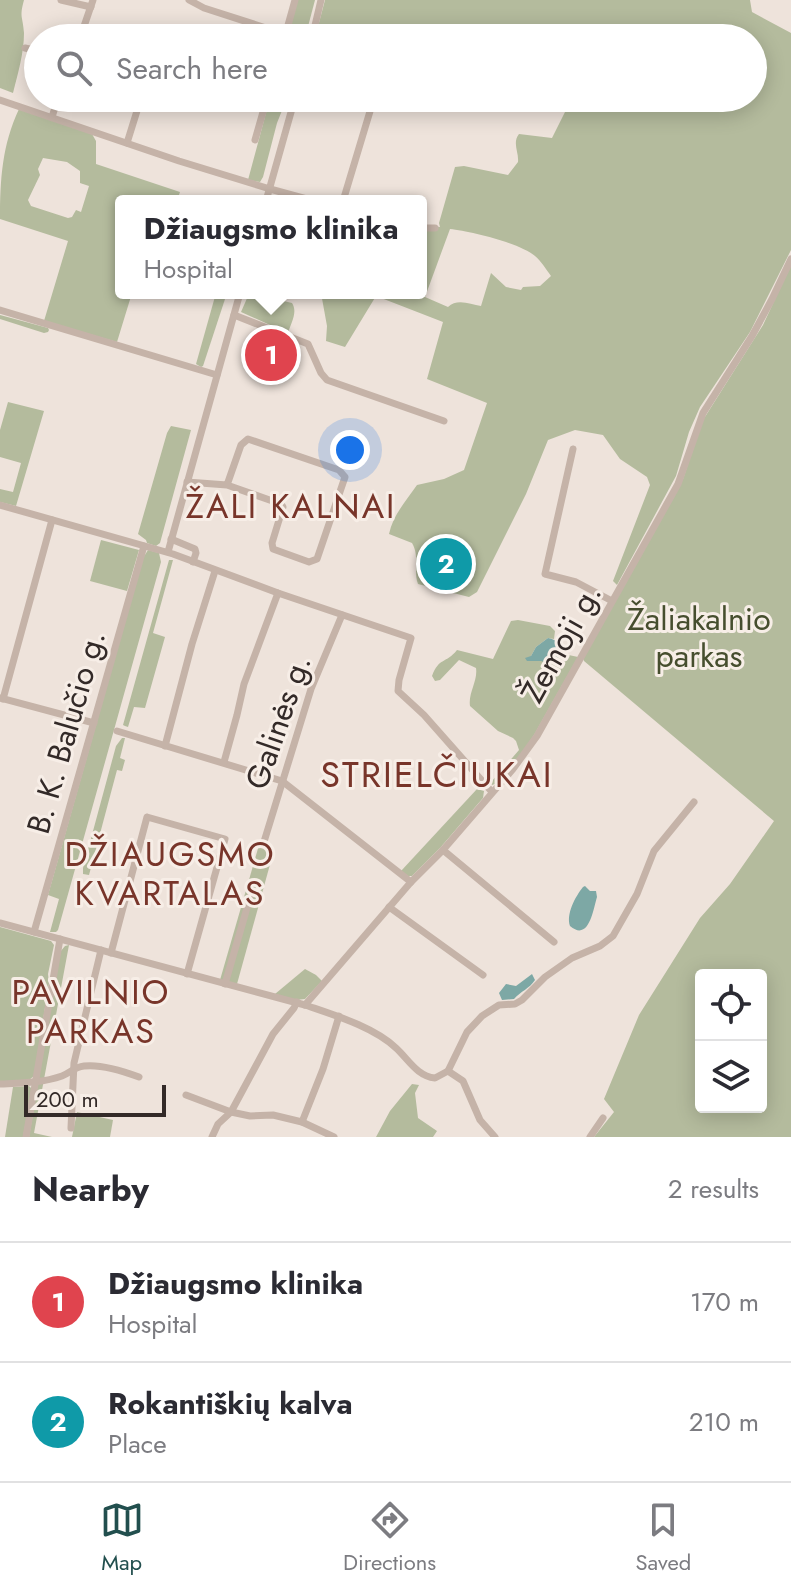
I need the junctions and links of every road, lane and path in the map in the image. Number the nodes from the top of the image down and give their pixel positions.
1 (61, 0) edge
2 (189, 0) edge
3 (295, 0) edge
4 (321, 0) edge
5 (92, 4) edge
6 (85, 24) edge
7 (250, 24) edge
8 (288, 24) edge
9 (315, 24) edge
10 (0, 100) edge
11 (24, 108) edge
12 (37, 112) edge
13 (54, 112) edge
14 (137, 112) edge
15 (263, 112) edge
16 (291, 112) edge
17 (370, 112) edge
18 (52, 117) junction
19 (255, 140) dead end
20 (127, 143) junction
21 (270, 189) junction
22 (268, 195) edge
23 (292, 195) edge
24 (345, 195) edge
25 (427, 228) edge
26 (435, 228) dead end
27 (791, 259) edge
28 (238, 299) edge
29 (0, 310) edge
30 (234, 315) junction
31 (217, 375) junction
32 (444, 421) dead end
33 (573, 449) dead end
34 (187, 482) junction
35 (227, 485) junction
36 (0, 505) edge
37 (52, 520) junction
38 (171, 539) junction
39 (144, 546) junction
40 (168, 552) junction
41 (193, 562) junction
42 (215, 571) junction
43 (278, 593) junction
44 (612, 601) junction
45 (342, 615) junction
46 (2, 698) edge
47 (94, 723) junction
48 (117, 731) dead end
49 (165, 746) junction
50 (224, 762) junction
51 (282, 781) junction
52 (492, 792) junction
53 (694, 802) dead end
54 (263, 845) dead end
55 (443, 850) junction
56 (411, 882) junction
57 (251, 894) dead end
58 (389, 907) junction
59 (0, 923) edge
60 (34, 932) junction
61 (60, 939) junction
62 (554, 942) dead end
63 (101, 950) junction
64 (111, 953) junction
65 (187, 974) junction
66 (483, 975) dead end
67 (225, 984) junction
68 (301, 1004) junction
69 (339, 1016) junction
70 (74, 1067) junction
71 (448, 1071) junction
72 (139, 1077) dead end
73 (35, 1082) junction
74 (0, 1084) edge
75 (186, 1095) dead end
76 (231, 1112) junction
77 (603, 1118) dead end
78 (302, 1122) junction
79 (71, 1128) dead end
80 (26, 1137) edge
81 (212, 1137) edge
82 (334, 1137) edge
83 (495, 1137) edge
84 (590, 1137) edge

1 - 5 street
2 - 7 street
3 - 8 street
4 - 9 street
5 - 6 street
10 - 11 street
12 - 18 street
13 - 18 street
14 - 20 street
15 - 19 street
16 - 21 street
17 - 24 street
18 - 20 street
20 - 21 street
21 - 22 street
21 - 23 street
25 - 26 street
27 - 44 street, Žemoji g.
28 - 30 street
29 - 31 street
30 - 31 street
30 - 32 street
31 - 34 street
33 - 44 street
34 - 35 street
34 - 38 street
35 - 35 street
36 - 37 street
37 - 39 street
37 - 46 street
38 - 40 street
38 - 41 street
39 - 40 street
39 - 47 street, B. K. Balučio g.
40 - 41 street
41 - 42 street
42 - 43 street
42 - 49 street
43 - 45 street
43 - 50 street
44 - 52 street, Žemoji g.
45 - 51 street, Galinės g.
45 - 52 street
46 - 47 street
47 - 60 street, B. K. Balučio g.
48 - 49 street
49 - 50 street
50 - 51 street
51 - 54 street, Galinės g.
51 - 56 street
52 - 55 street, Žemoji g.
53 - 71 street
55 - 56 street, Žemoji g.
55 - 62 street
56 - 58 street, Žemoji g.
57 - 67 street
58 - 66 street
58 - 68 street, Žemoji g.
59 - 60 street
60 - 61 street
61 - 63 street
61 - 73 street
63 - 64 street
63 - 70 street
64 - 65 street
64 - 65 street
65 - 67 street
67 - 68 street
68 - 69 street
68 - 76 street, Žemoji g.
69 - 71 street
69 - 78 street
70 - 72 street
70 - 73 street
70 - 79 street
71 - 83 street
73 - 74 street
73 - 80 street
75 - 76 street
76 - 78 street
76 - 81 street, Žemoji g.
77 - 84 street
78 - 82 street

